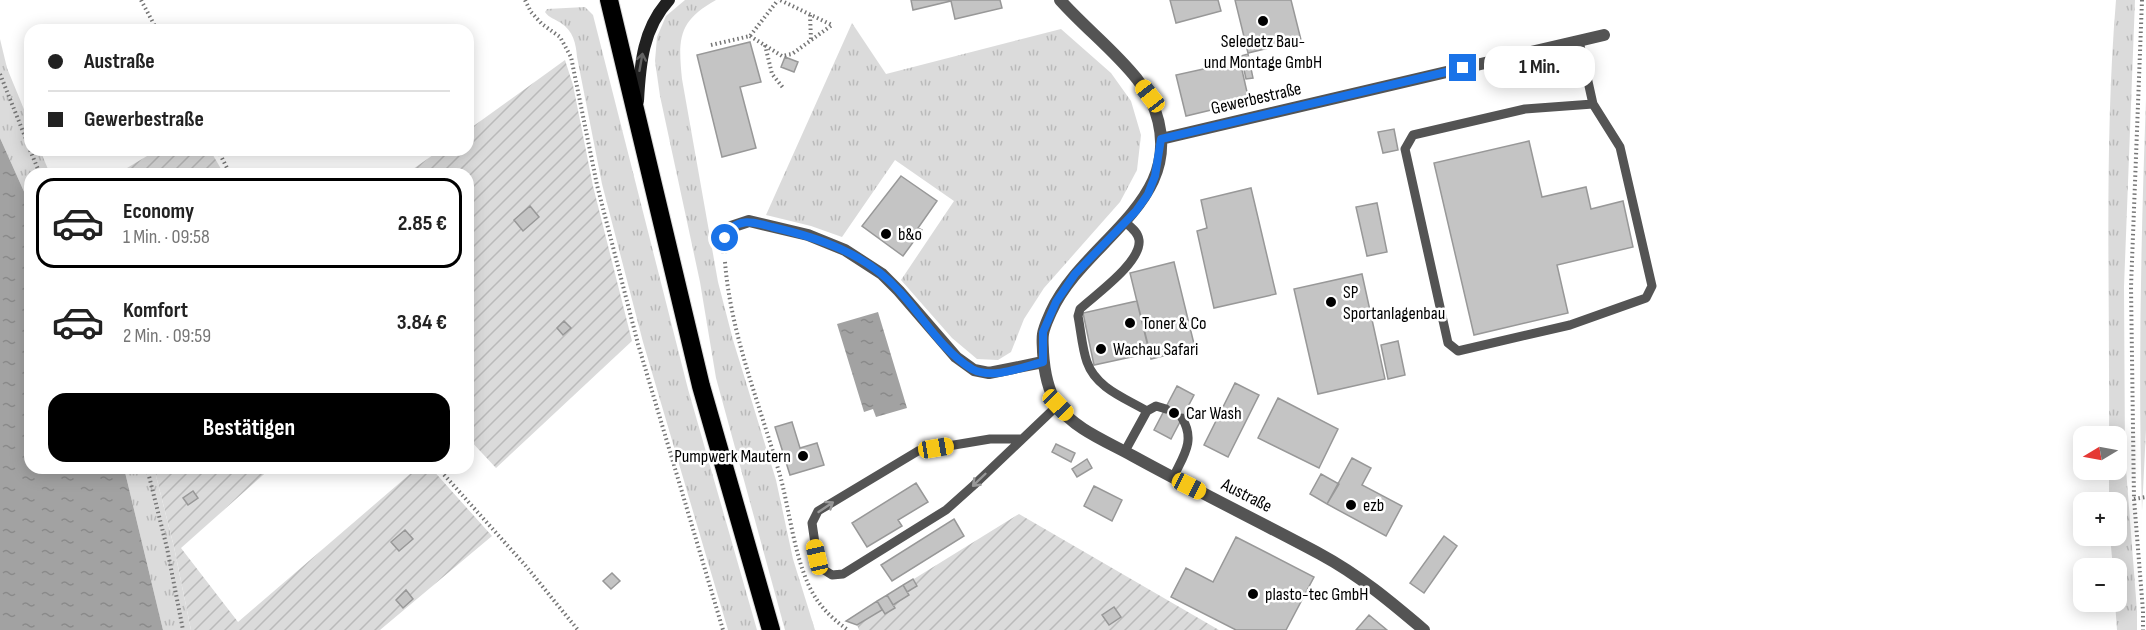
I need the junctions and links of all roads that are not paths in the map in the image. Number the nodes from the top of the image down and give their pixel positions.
1 (669, 0) edge
2 (1060, 0) edge
3 (614, 1) edge
4 (1604, 34) dead end
5 (1579, 40) junction
6 (1593, 104) junction
7 (637, 120) junction
8 (1161, 139) junction
9 (1125, 222) junction
10 (724, 248) road end
11 (1043, 362) junction
12 (1058, 405) junction
13 (1166, 409) dead end
14 (1147, 411) junction
15 (1182, 418) dead end
16 (1021, 440) junction
17 (1125, 451) junction
18 (1173, 478) junction
19 (771, 630) edge
20 (1424, 630) edge

7 -> 1 main road
2 - 8 street, Austraße
3 - 7 highway
4 - 5 street, Gewerbestraße
5 - 6 lane
5 - 8 street, Gewerbestraße
6 - 6 lane
7 - 19 highway
8 - 9 street, Austraße
9 - 11 street, Austraße
9 - 14 lane
10 - 11 street
11 - 12 street, Austraße
12 - 16 lane
12 - 17 street, Austraße
13 - 14 lane
14 - 17 lane
15 - 18 lane
16 -> 16 lane
17 - 18 street, Austraße
18 - 20 street, Austraße

